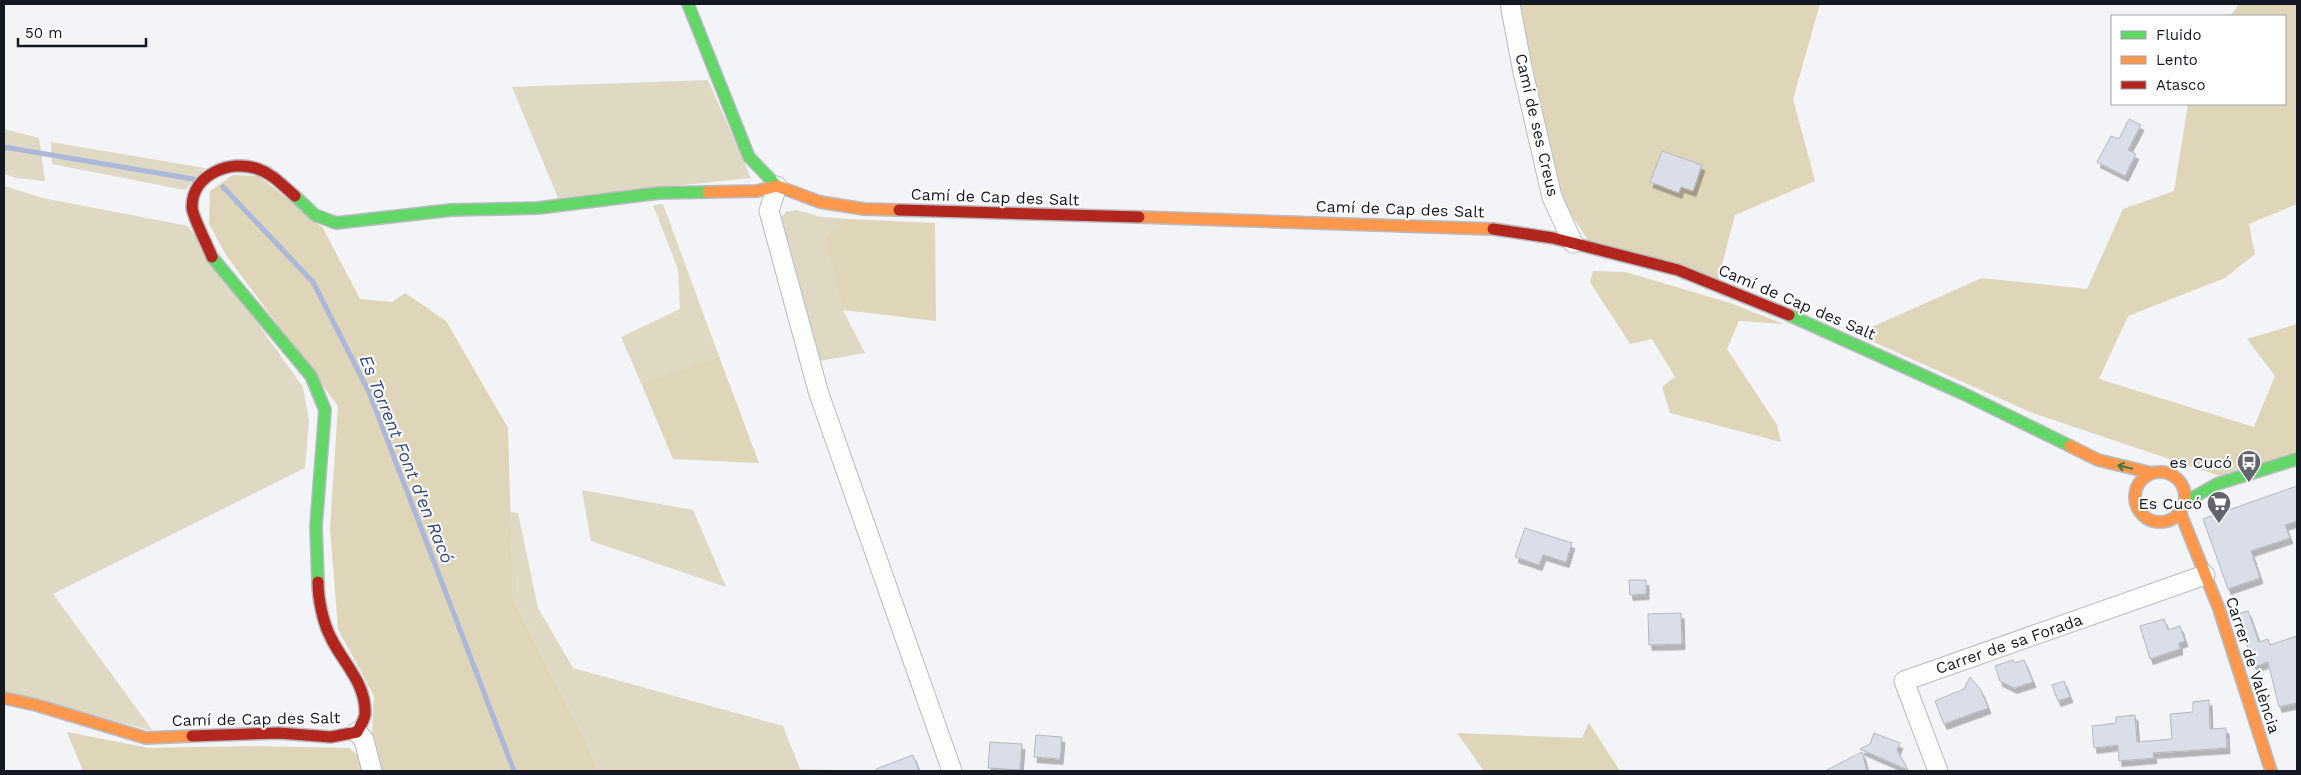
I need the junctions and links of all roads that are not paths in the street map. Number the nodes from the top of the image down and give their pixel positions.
1 (688, 4) edge
2 (1510, 4) edge
3 (777, 186) junction
4 (1573, 243) junction
5 (2297, 459) edge
6 (2098, 460) junction
7 (2109, 473) dead end
8 (2152, 473) junction
9 (2178, 480) junction
10 (2217, 484) junction
11 (2126, 492) dead end
12 (2137, 505) junction
13 (2182, 507) junction
14 (2154, 521) junction
15 (2168, 535) dead end
16 (2182, 548) dead end
17 (2204, 572) junction
18 (4, 698) edge
19 (357, 732) junction
20 (372, 771) edge
21 (952, 771) edge
22 (1938, 771) edge
23 (2270, 771) edge

1 - 3 street
2 - 4 street, Camí de ses Creus
3 - 4 street, Camí de Cap des Salt
3 - 19 street, Camí de Cap des Salt
3 - 21 street
4 - 6 street, Camí de Cap des Salt
5 - 10 street
6 - 7 street, Camí de Cap des Salt
8 -> 6 street, Camí de Cap des Salt
8 - 9 street
8 - 12 street
9 - 10 street
9 - 13 street
10 - 13 street
11 - 12 street
12 - 14 street
13 - 14 street
13 - 17 street, Carrer de València
14 - 15 street
16 - 17 street, Carrer de València
17 - 22 street, Carrer de sa Forada
17 - 23 street, Carrer de València
18 - 19 street, Camí de Cap des Salt
19 - 20 street

